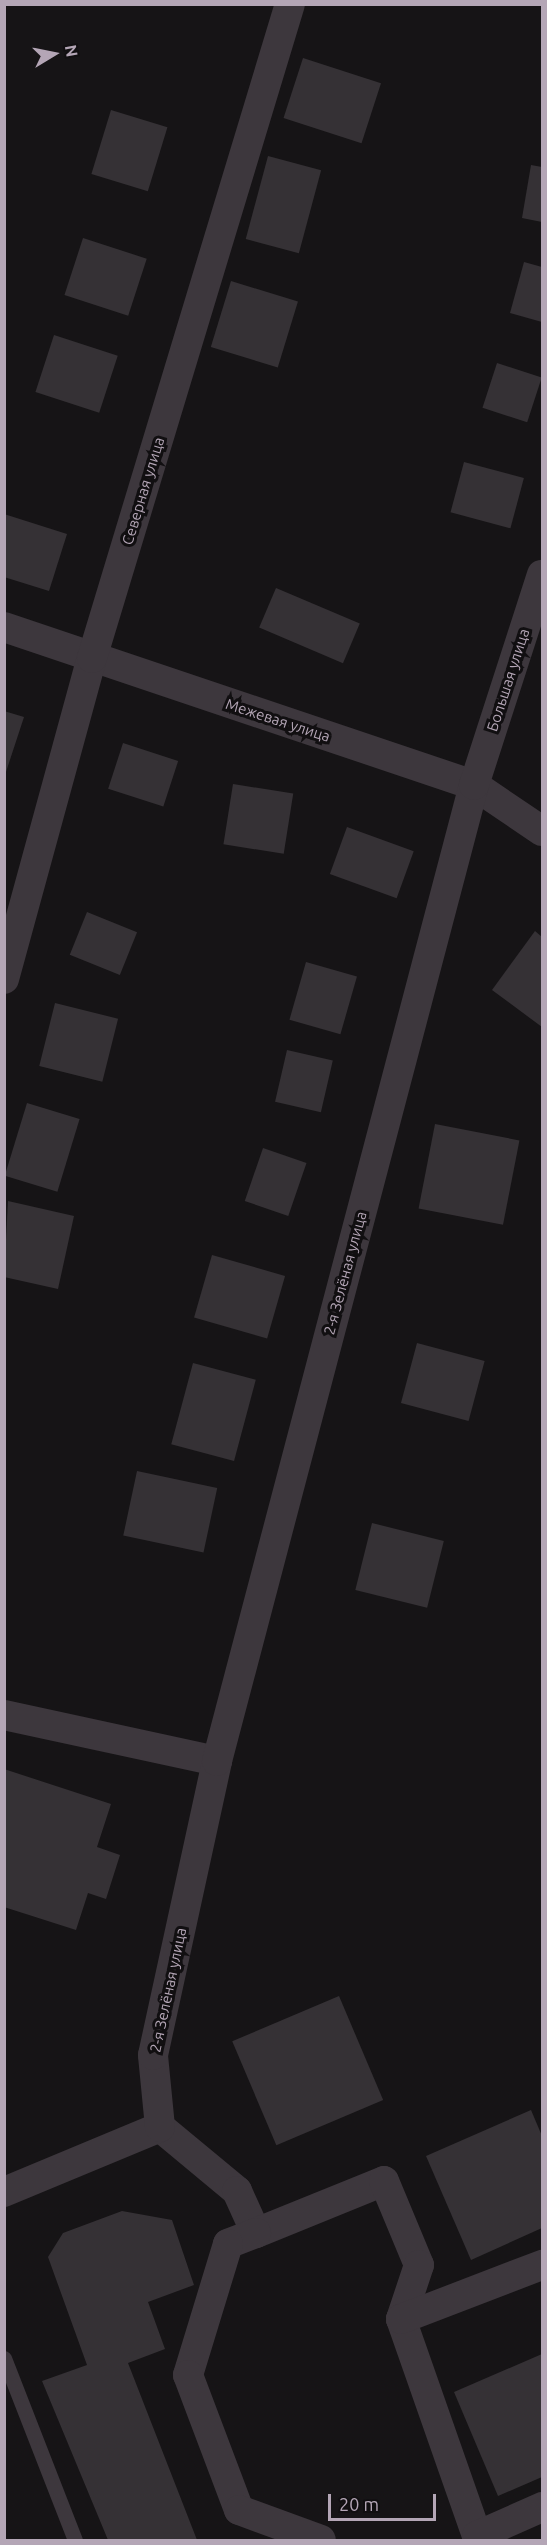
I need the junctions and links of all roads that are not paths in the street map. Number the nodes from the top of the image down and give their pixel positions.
1 (290, 4) edge
2 (543, 575) edge
3 (4, 627) edge
4 (93, 658) junction
5 (474, 785) junction
6 (543, 831) edge
7 (4, 979) edge
8 (4, 1715) edge
9 (217, 1761) junction
10 (160, 2127) junction
11 (4, 2192) edge
12 (256, 2233) junction
13 (543, 2265) edge
14 (401, 2319) junction
15 (4, 2358) edge
16 (543, 2507) edge
17 (472, 2538) edge
18 (75, 2541) edge
19 (321, 2541) edge

1 - 4 street, Северная улица
2 - 5 street, Большая улица
3 - 4 street, Межевая улица
4 - 5 street, Межевая улица
4 - 7 street, Северная улица
5 - 6 street, Межевая улица
5 - 9 street, 2-я Зелёная улица
8 - 9 street
9 - 10 street, 2-я Зелёная улица
10 - 11 street
10 - 12 street
12 - 14 street
12 - 19 street
13 - 14 street
14 - 17 street
15 - 18 lane
16 - 17 street

